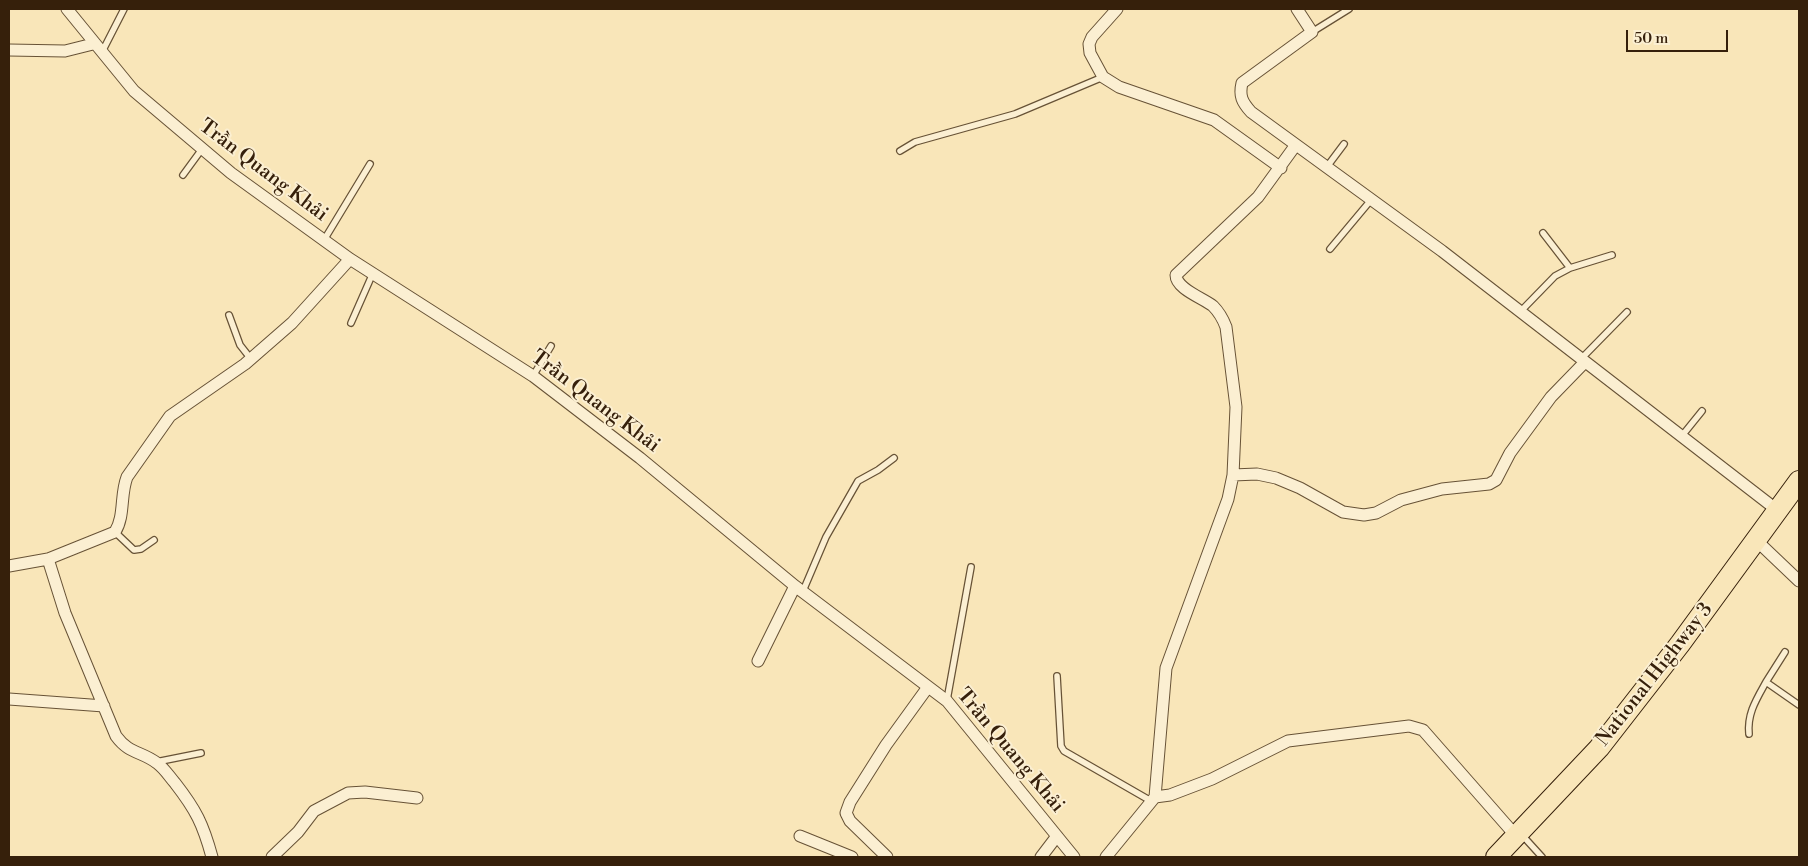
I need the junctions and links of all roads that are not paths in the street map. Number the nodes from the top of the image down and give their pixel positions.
1 (67, 9) edge
2 (124, 9) edge
3 (1117, 9) edge
4 (1297, 9) edge
5 (1348, 9) edge
6 (1312, 32) junction
7 (94, 44) junction
8 (9, 50) edge
9 (102, 52) junction
10 (1103, 77) junction
11 (1344, 144) dead end
12 (1295, 146) junction
13 (202, 149) junction
14 (900, 150) dead end
15 (370, 164) dead end
16 (1281, 168) junction
17 (1326, 168) junction
18 (183, 175) dead end
19 (1371, 200) junction
20 (1543, 233) dead end
21 (324, 240) junction
22 (1330, 249) dead end
23 (1612, 255) dead end
24 (350, 259) junction
25 (1570, 268) junction
26 (373, 273) junction
27 (1520, 312) junction
28 (1627, 312) dead end
29 (228, 315) dead end
30 (351, 323) dead end
31 (551, 346) dead end
32 (251, 359) junction
33 (1582, 362) junction
34 (534, 376) junction
35 (1702, 411) dead end
36 (1681, 437) junction
37 (894, 458) dead end
38 (1233, 475) junction
39 (1799, 482) edge
40 (1777, 510) junction
41 (115, 532) junction
42 (154, 540) dead end
43 (1757, 541) junction
44 (48, 559) junction
45 (9, 566) edge
46 (971, 567) dead end
47 (1799, 581) edge
48 (799, 588) junction
49 (1785, 652) dead end
50 (758, 661) dead end
51 (1057, 676) dead end
52 (1766, 682) junction
53 (928, 687) junction
54 (9, 699) edge
55 (947, 702) junction
56 (1799, 705) edge
57 (104, 706) junction
58 (1749, 734) dead end
59 (201, 753) dead end
60 (156, 762) junction
61 (417, 798) dead end
62 (1153, 799) junction
63 (1518, 834) junction
64 (800, 836) dead end
65 (1057, 836) junction
66 (212, 857) edge
67 (272, 857) edge
68 (852, 857) edge
69 (887, 857) edge
70 (1041, 857) edge
71 (1074, 857) edge
72 (1106, 857) edge
73 (1496, 857) edge
74 (1542, 857) edge

1 - 7 street, Trần Quang Khải
2 - 9 lane
3 - 10 street
4 - 6 street
5 - 6 lane
6 - 12 street
7 - 8 street
7 - 9 street, Trần Quang Khải
9 - 13 street, Trần Quang Khải
10 - 14 lane
10 - 16 street
11 - 17 lane
12 - 16 street
12 - 17 street
13 - 18 lane
13 - 21 street, Trần Quang Khải
15 - 21 lane
16 - 38 street
17 - 19 street
19 - 22 lane
19 - 27 street
20 - 25 lane
21 - 24 street, Trần Quang Khải
23 - 25 lane
24 - 26 street, Trần Quang Khải
24 - 32 street
25 - 27 lane
26 - 30 lane
26 - 34 street, Trần Quang Khải
27 - 33 street
28 - 33 lane
29 - 32 lane
31 - 34 lane
32 - 41 street
33 - 36 street
33 - 38 street
34 - 48 street, Trần Quang Khải
35 - 36 lane
36 - 40 street
37 - 48 lane
38 - 62 street
39 - 40 highway, National Highway 3
40 - 43 highway, National Highway 3
41 - 42 lane
41 - 44 street
43 - 47 street
43 - 63 highway, National Highway 3
44 - 45 street
44 - 57 street
46 - 55 lane
48 - 50 street
48 - 53 street, Trần Quang Khải
49 - 52 lane
51 - 62 lane
52 - 56 lane
52 - 58 lane
53 - 55 street, Trần Quang Khải
53 - 69 street
54 - 57 street
55 - 65 street, Trần Quang Khải
57 - 60 street
59 - 60 lane
60 - 66 street
61 - 67 street
62 - 63 street
62 - 72 street
63 - 73 highway, National Highway 3
63 - 74 lane
64 - 68 street
65 - 70 street
65 - 71 street, Trần Quang Khải

